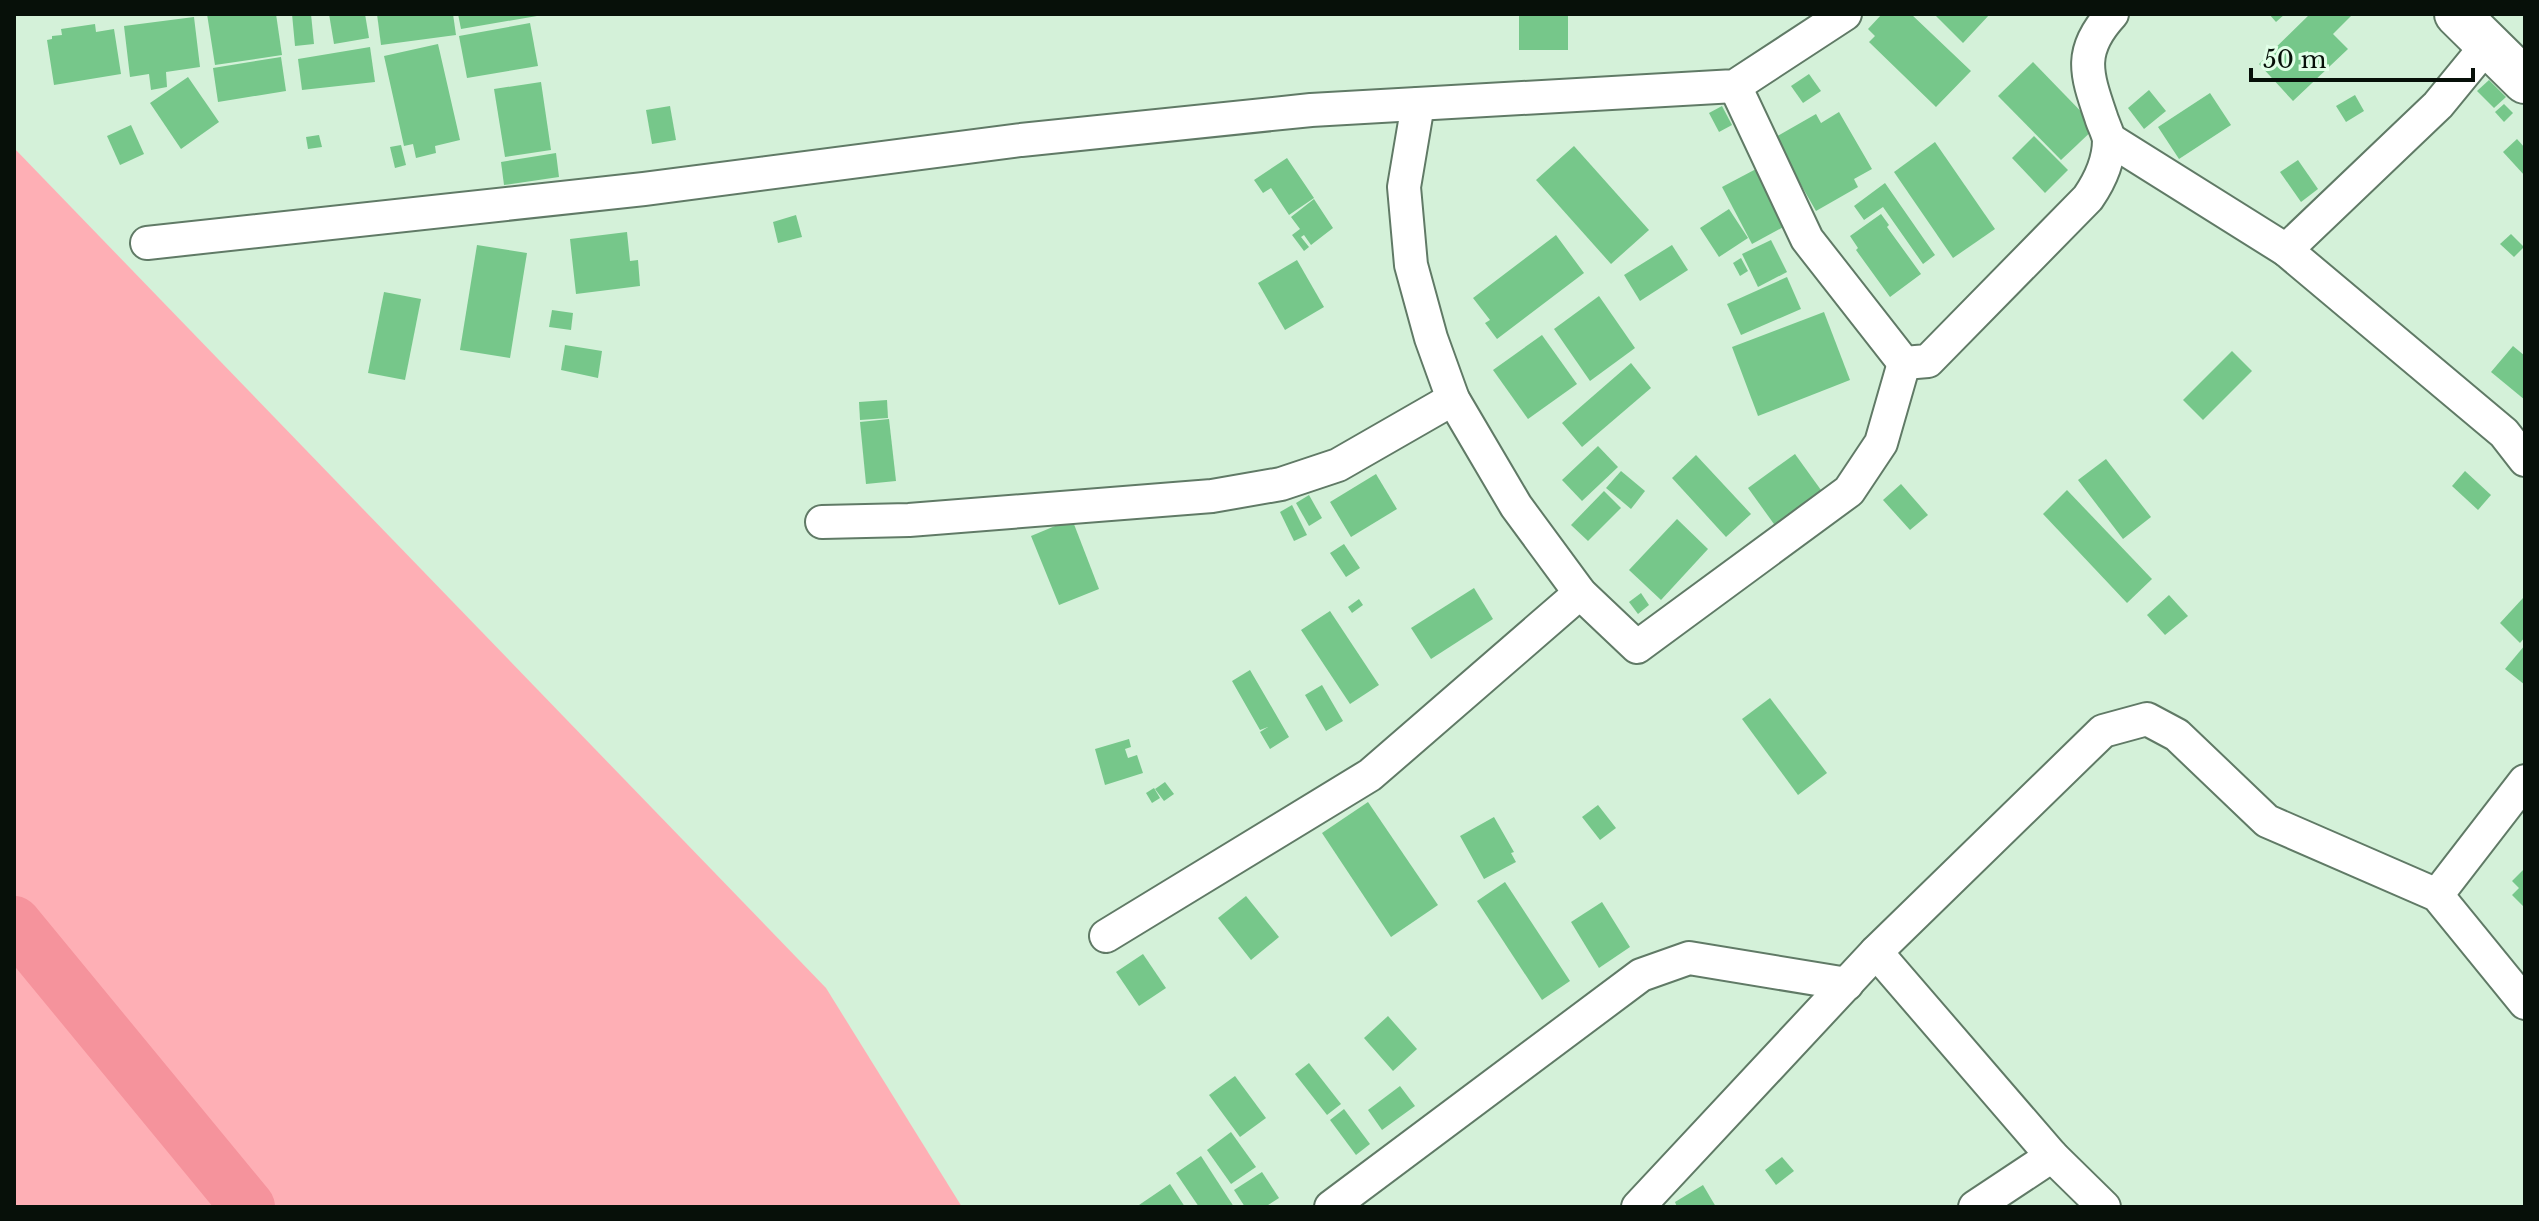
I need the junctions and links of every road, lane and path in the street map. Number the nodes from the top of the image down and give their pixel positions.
1 (1845, 14) edge
2 (2112, 14) edge
3 (2457, 14) edge
4 (2488, 44) junction
5 (2525, 81) edge
6 (1735, 86) junction
7 (1418, 104) junction
8 (2109, 139) junction
9 (147, 243) dead end
10 (2286, 250) junction
11 (1904, 363) junction
12 (1453, 399) junction
13 (2525, 460) edge
14 (822, 522) dead end
15 (1580, 593) junction
16 (2525, 781) edge
17 (2437, 895) junction
18 (1106, 936) dead end
19 (1876, 952) junction
20 (1847, 984) junction
21 (2525, 1003) edge
22 (2052, 1156) junction
23 (1331, 1207) edge
24 (1638, 1207) edge
25 (1975, 1207) edge
26 (2104, 1207) edge

1 - 6 street
2 - 8 street
3 - 4 street
4 - 5 street
4 - 10 street
6 - 7 street
6 - 11 street
7 - 9 street
7 - 12 street
8 - 10 street
8 - 11 street
10 - 13 street
11 - 15 street
12 - 14 street
12 - 15 street
15 - 18 street
16 - 17 street
17 - 19 street
17 - 21 street
19 - 20 street
19 - 22 street
20 - 23 street
20 - 24 street
22 - 25 street
22 - 26 street

